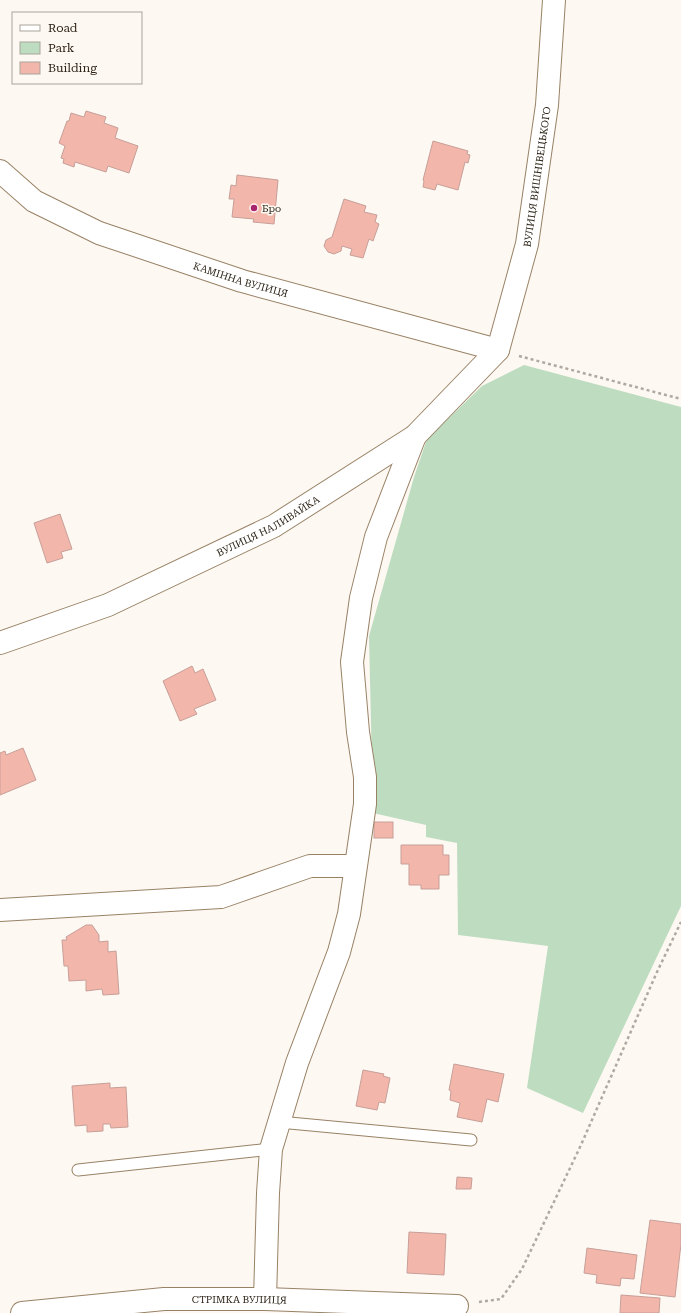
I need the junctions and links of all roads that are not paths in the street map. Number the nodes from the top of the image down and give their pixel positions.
1 (554, 0) edge
2 (0, 171) edge
3 (498, 350) junction
4 (415, 436) junction
5 (0, 643) edge
6 (355, 866) junction
7 (0, 910) edge
8 (279, 1122) junction
9 (471, 1140) dead end
10 (271, 1149) junction
11 (78, 1170) dead end
12 (265, 1299) junction
13 (457, 1306) road end
14 (22, 1313) edge

1 - 3 street, ВУЛИЦЯ ВИШНІВЕЦЬКОГО
2 - 3 street, КАМІННА ВУЛИЦЯ
3 - 4 street, ВУЛИЦЯ НАЛИВАЙКА
4 - 5 street, ВУЛИЦЯ НАЛИВАЙКА
4 - 6 street
6 - 7 street
6 - 8 street
8 - 9 lane
8 - 10 street
10 - 11 lane
10 - 12 street
12 - 13 street, СТРІМКА ВУЛИЦЯ
12 - 14 street, СТРІМКА ВУЛИЦЯ

